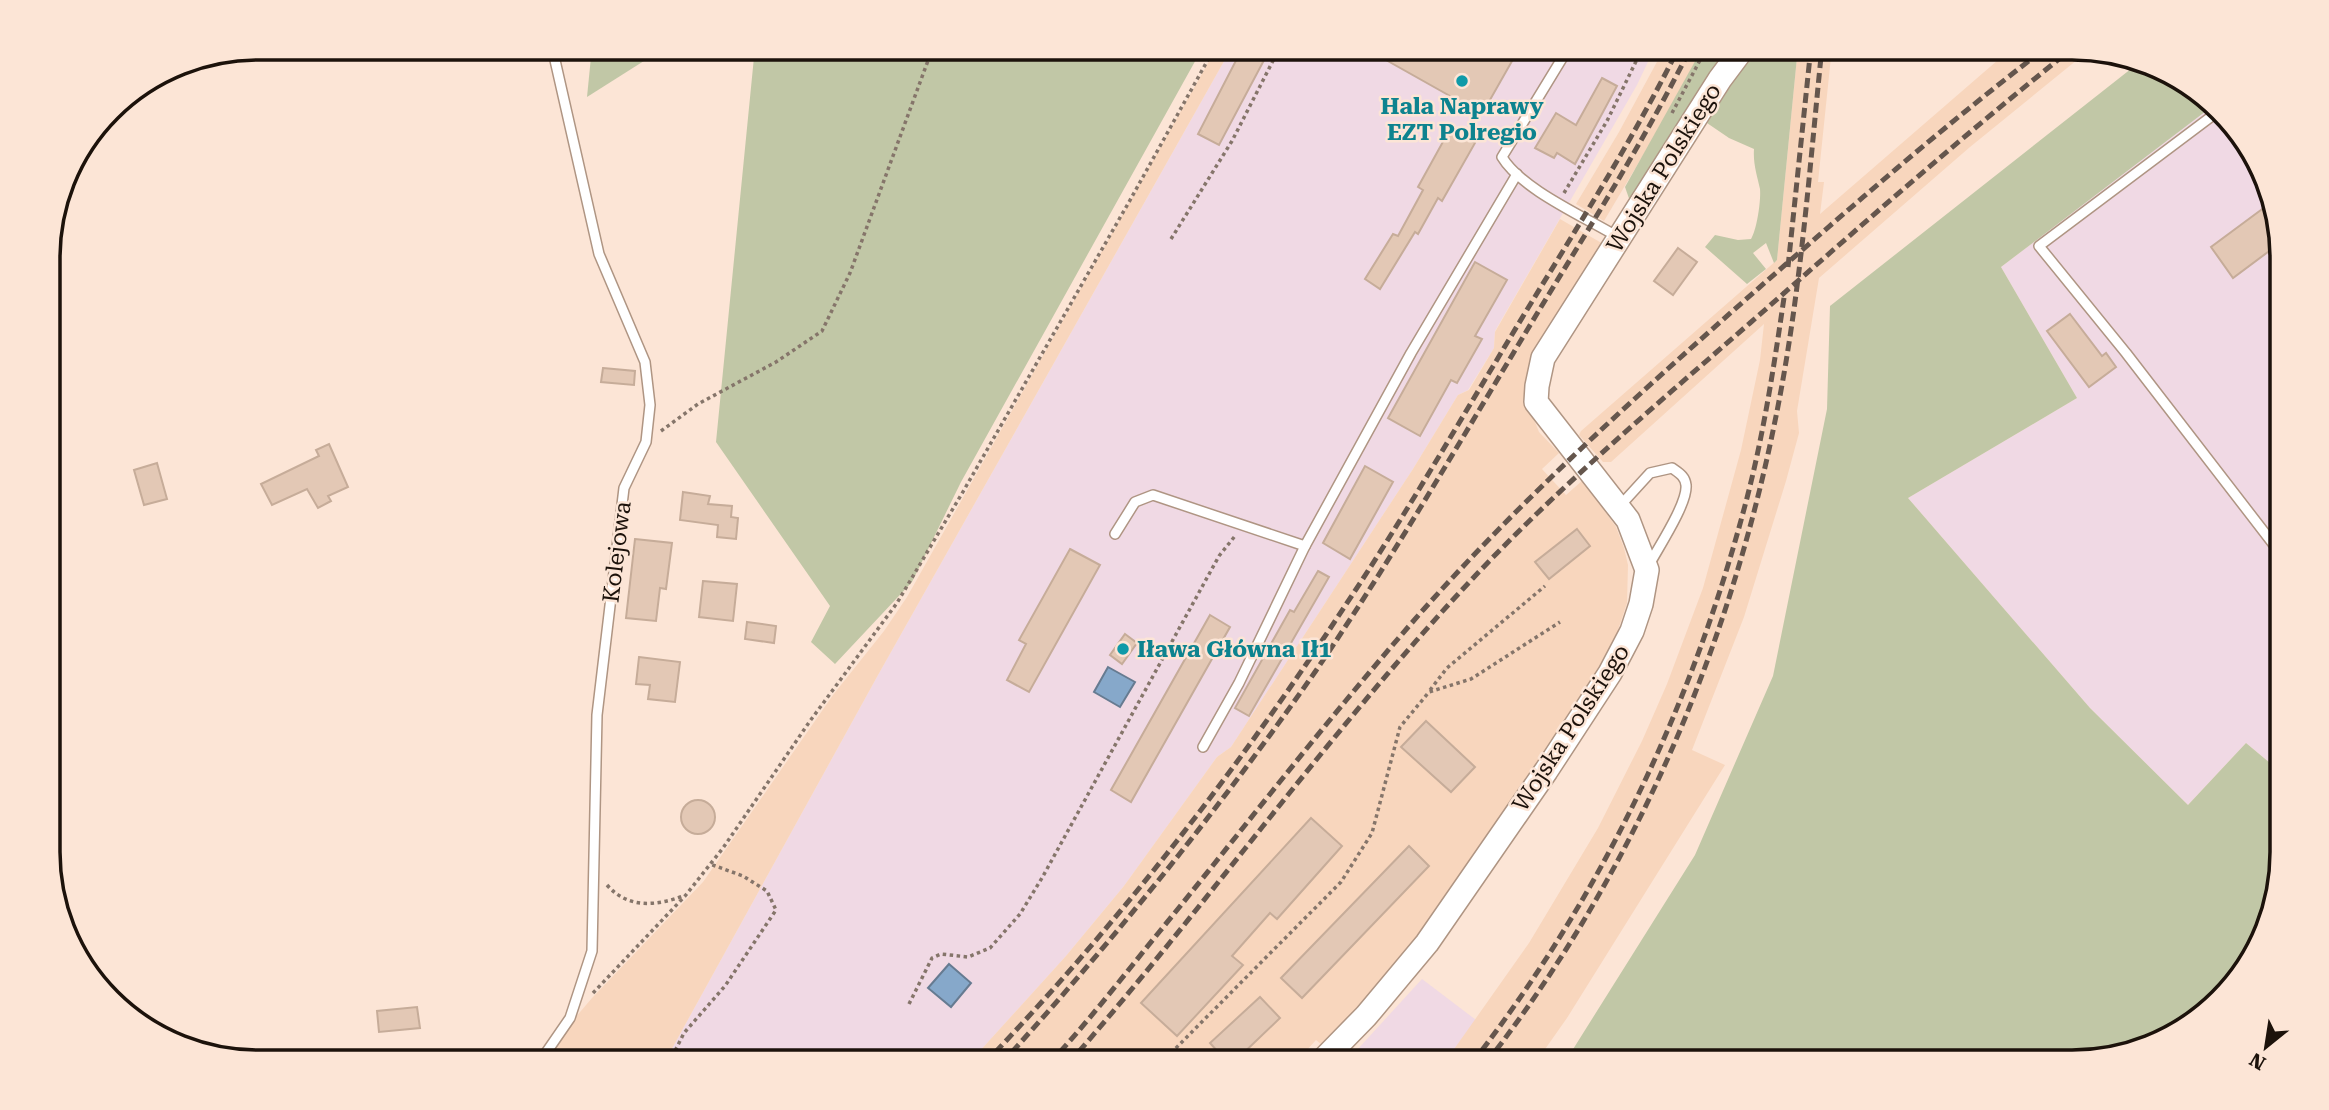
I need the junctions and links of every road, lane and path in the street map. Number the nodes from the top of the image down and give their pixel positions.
1 (555, 60) edge
2 (928, 60) edge
3 (1208, 60) edge
4 (1273, 60) edge
5 (1561, 60) edge
6 (1637, 60) edge
7 (1735, 60) edge
8 (2210, 117) edge
9 (1517, 174) junction
10 (1557, 203) junction
11 (1620, 238) junction
12 (1171, 239) dead end
13 (646, 442) junction
14 (1618, 508) junction
15 (1243, 526) junction
16 (1115, 534) dead end
17 (2269, 538) edge
18 (1305, 546) junction
19 (1647, 570) junction
20 (1545, 586) dead end
21 (1560, 622) dead end
22 (1429, 692) junction
23 (1203, 747) dead end
24 (710, 864) junction
25 (592, 869) junction
26 (685, 896) junction
27 (909, 1004) dead end
28 (570, 1018) junction
29 (548, 1050) edge
30 (676, 1050) edge
31 (1174, 1050) edge
32 (1333, 1050) edge

1 - 13 lane, Kolejowa
2 - 13 path
3 - 24 path
4 - 12 path
5 - 9 lane
6 - 10 path
7 - 11 street, Wojska Polskiego
8 - 17 lane
9 - 10 lane
9 - 18 lane
10 - 11 lane
11 - 14 street, Wojska Polskiego
13 - 25 lane, Kolejowa
14 - 19 street, Wojska Polskiego
14 - 19 lane
15 - 16 lane
15 - 18 lane
15 - 27 path
18 - 23 lane
19 - 32 street, Wojska Polskiego
20 - 22 path
21 - 22 path
22 - 31 path
24 - 26 path
24 - 30 path
25 - 26 path
25 - 28 lane, Kolejowa
26 - 28 path
28 - 29 lane, Kolejowa

